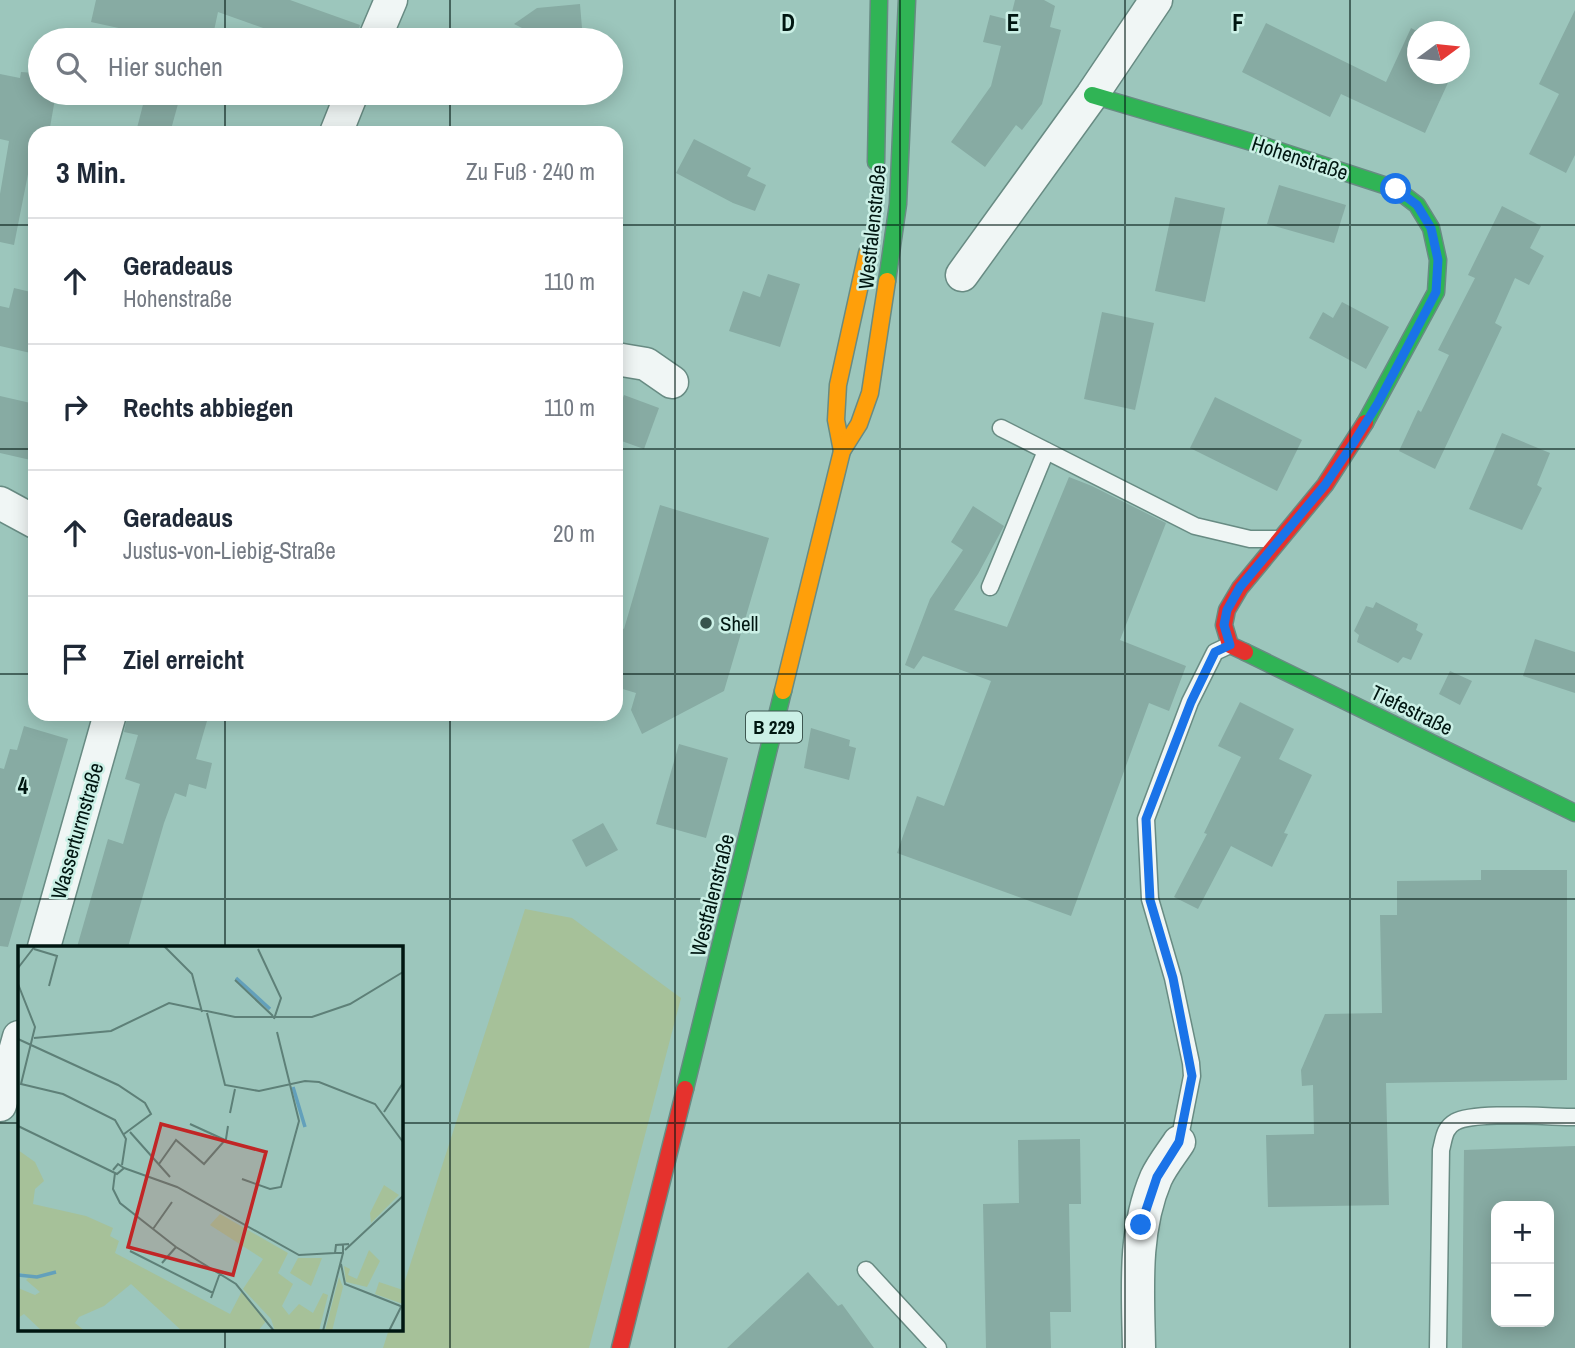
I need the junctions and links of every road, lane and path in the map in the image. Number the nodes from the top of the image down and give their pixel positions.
1 (391, 0) edge
2 (878, 0) edge
3 (907, 0) edge
4 (1156, 0) edge
5 (379, 28) edge
6 (1092, 95) junction
7 (347, 105) edge
8 (339, 126) edge
9 (875, 183) dead end
10 (870, 231) dead end
11 (962, 275) dead end
12 (623, 360) edge
13 (672, 382) dead end
14 (1001, 428) dead end
15 (1046, 450) junction
16 (842, 451) junction
17 (0, 503) edge
18 (28, 518) edge
19 (1279, 539) junction
20 (990, 587) dead end
21 (1230, 645) junction
22 (108, 721) edge
23 (1575, 813) edge
24 (44, 946) edge
25 (18, 1041) edge
26 (0, 1105) edge
27 (1575, 1117) edge
28 (1179, 1142) joint
29 (866, 1270) dead end
30 (620, 1348) edge
31 (938, 1348) edge
32 (1139, 1348) edge
33 (1438, 1348) edge

1 - 5 street
2 - 9 main road, Westfalenstraße
3 - 16 main road, Westfalenstraße / B 229
4 - 6 street
6 - 11 street
6 - 19 main road, Hohenstraße
7 - 8 street
10 - 16 main road, Westfalenstraße / B 229
12 - 13 street
14 - 15 lane
15 - 19 lane
15 - 20 lane
16 - 30 main road, Westfalenstraße / B 229
17 - 18 street
19 - 21 main road, Hohenstraße
21 - 23 main road, Tiefestraße
21 - 28 lane
22 - 24 street, Wasserturmstraße
25 - 26 street
27 - 33 lane
28 - 32 street
29 - 31 lane

